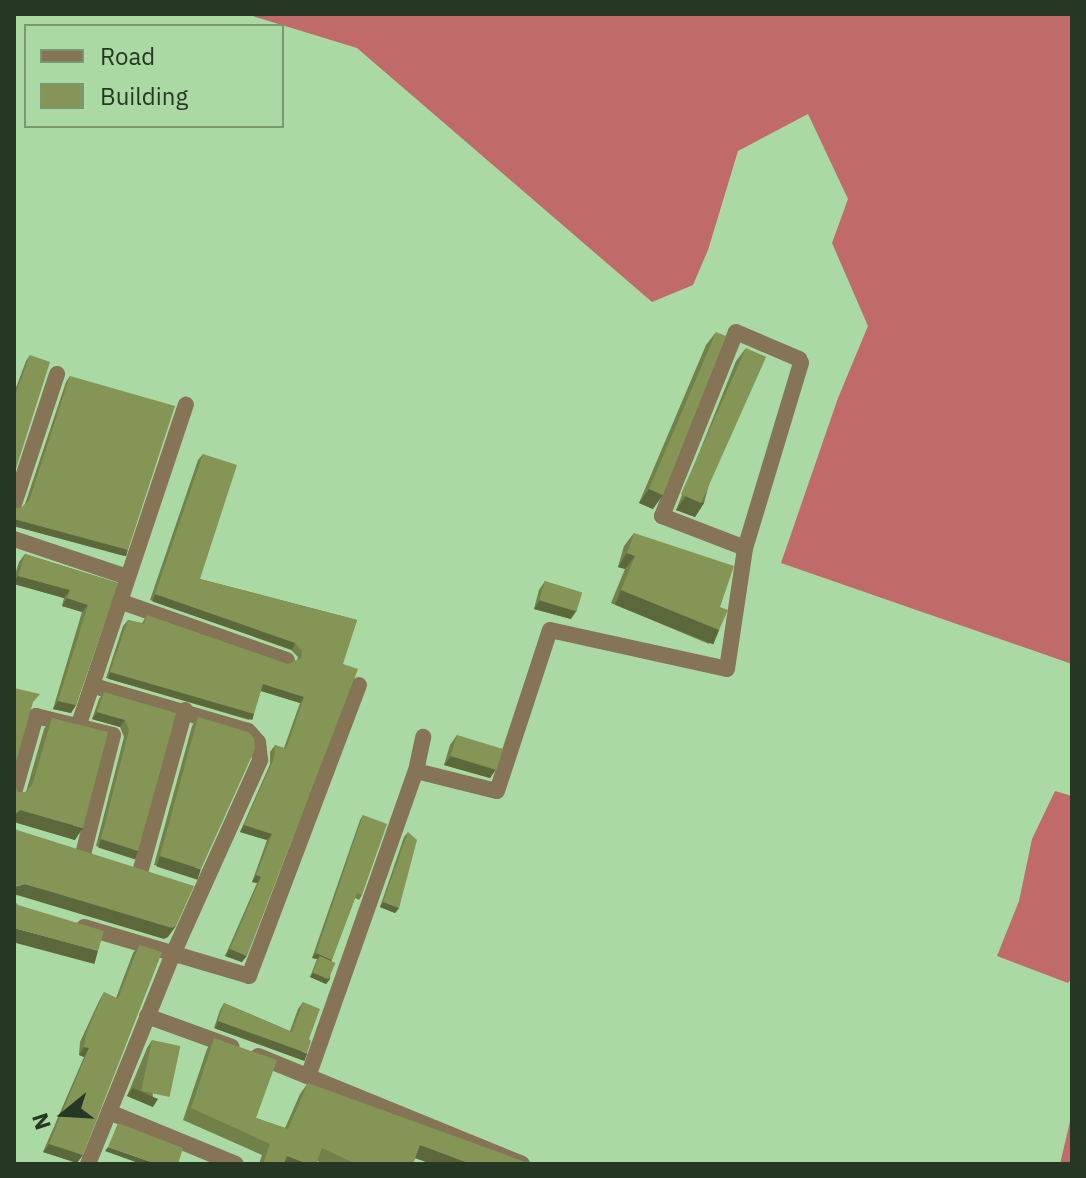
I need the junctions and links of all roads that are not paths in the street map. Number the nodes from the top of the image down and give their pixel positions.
1 (57, 374) dead end
2 (186, 405) dead end
3 (14, 504) edge
4 (14, 539) edge
5 (745, 548) junction
6 (127, 577) junction
7 (119, 601) junction
8 (287, 660) edge
9 (359, 685) dead end
10 (94, 686) junction
11 (185, 710) junction
12 (78, 727) junction
13 (423, 737) dead end
14 (416, 771) junction
15 (14, 793) edge
16 (83, 854) edge
17 (140, 870) edge
18 (179, 883) edge
19 (204, 892) junction
20 (72, 924) edge
21 (173, 954) junction
22 (147, 1016) junction
23 (309, 1074) junction
24 (109, 1112) junction
25 (88, 1164) edge
26 (236, 1164) edge
27 (522, 1164) edge

1 - 3 street
2 - 6 street
4 - 6 street
5 - 5 street
5 - 14 street
6 - 7 street
7 - 8 street
7 - 10 street
9 - 21 street
10 - 11 street
10 - 12 street
11 - 17 street
11 - 19 street
12 - 15 street
12 - 16 street
13 - 14 street
14 - 23 street
18 - 19 street
19 - 21 street
20 - 21 street
21 - 22 street
22 - 23 street
22 - 24 street
23 - 27 street
24 - 25 street
24 - 26 street

